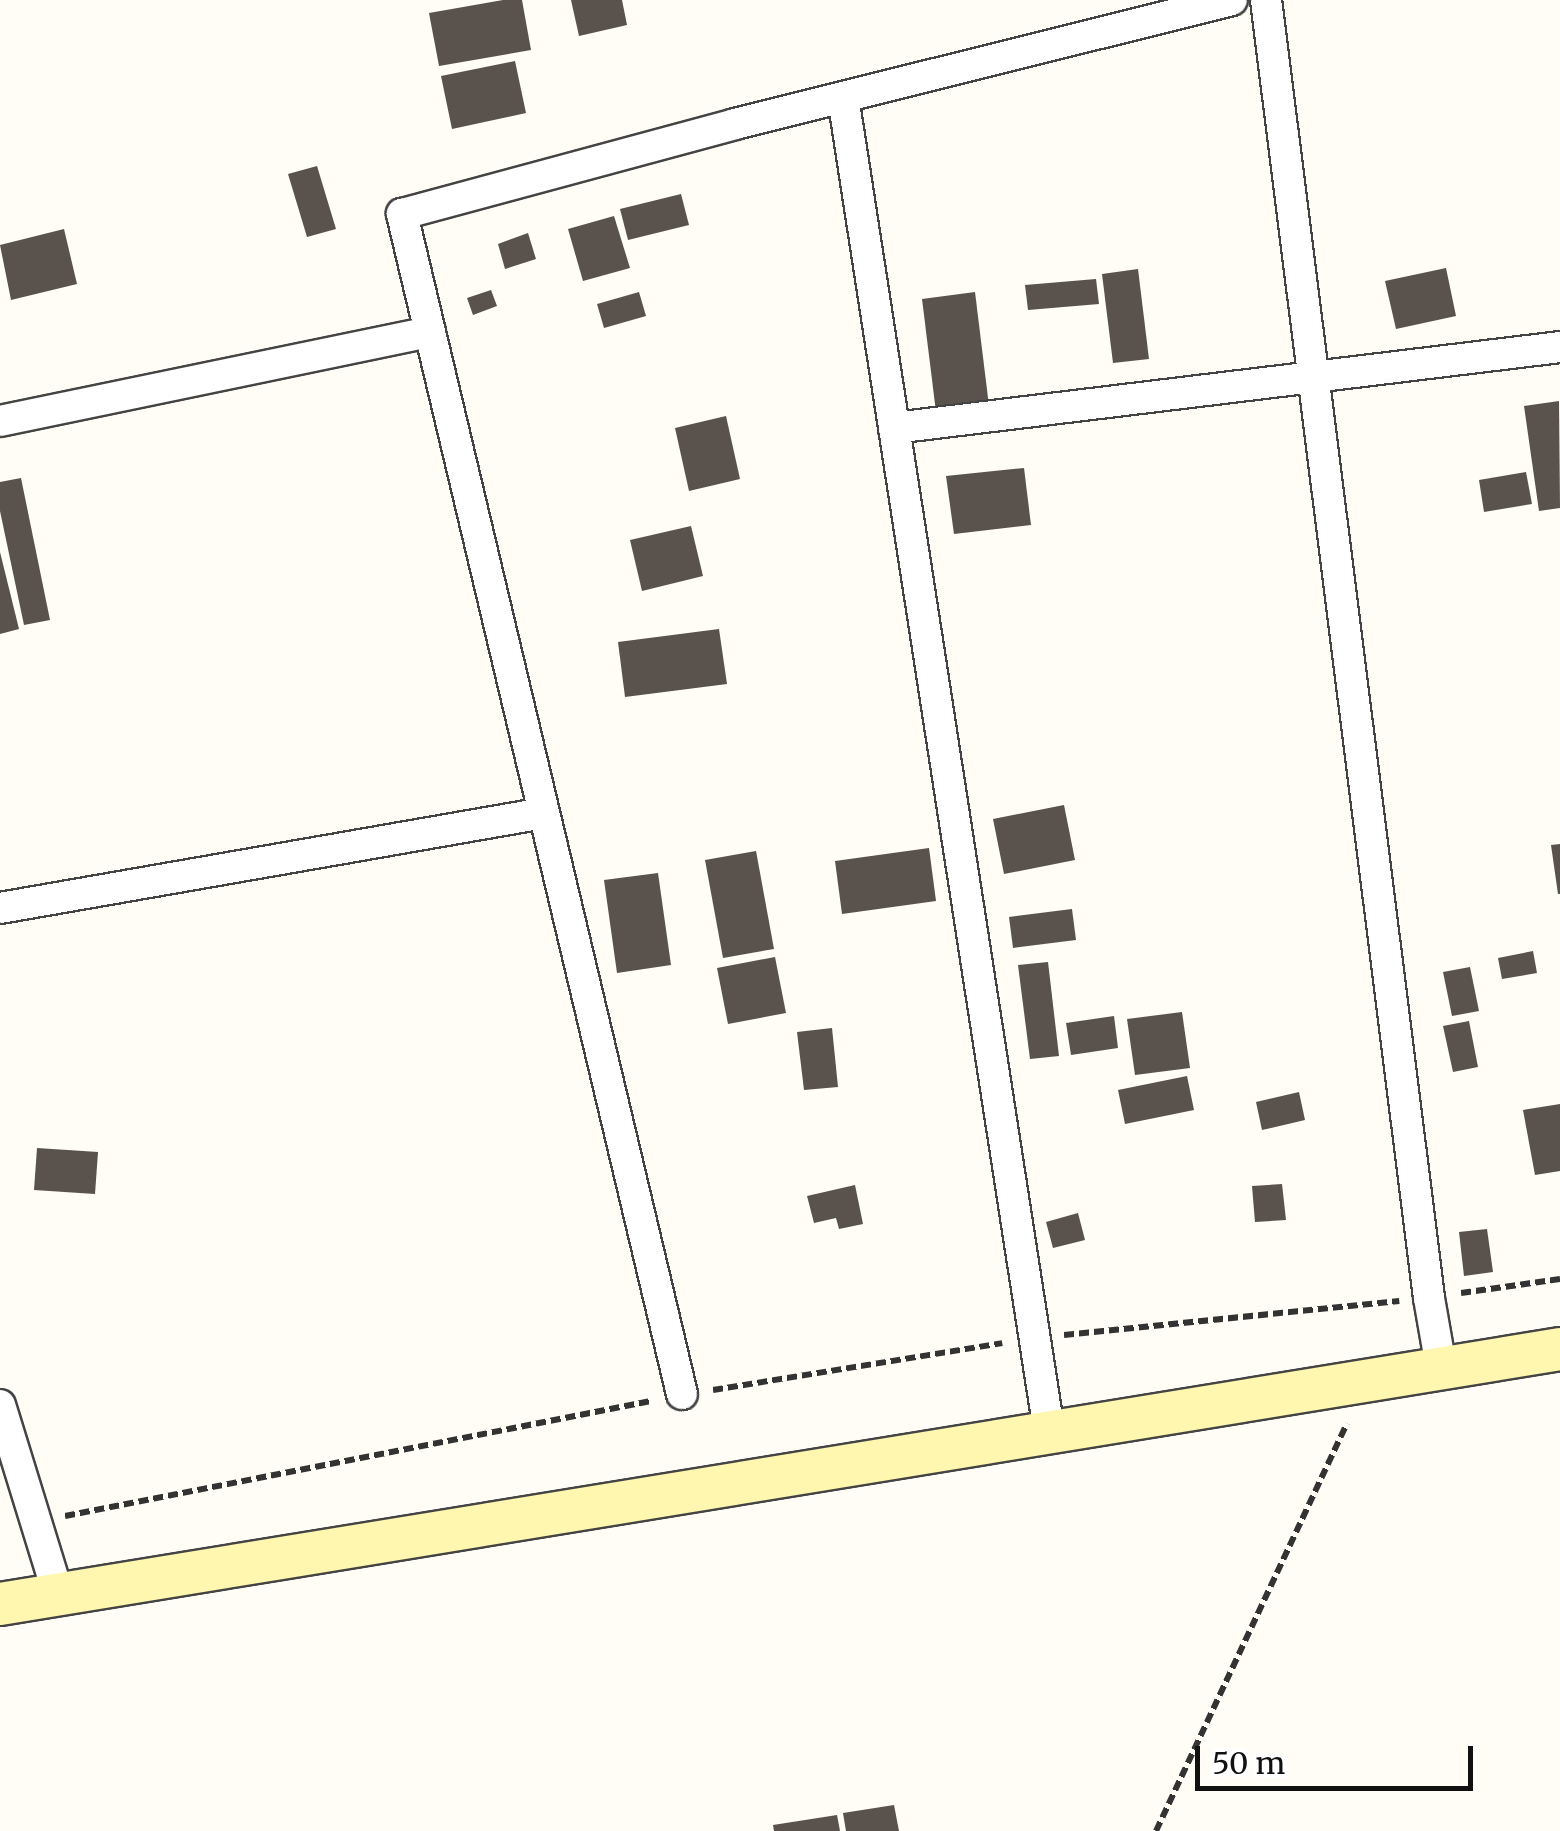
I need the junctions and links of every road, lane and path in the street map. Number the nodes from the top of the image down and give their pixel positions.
1 (1232, 0) edge
2 (1266, 0) edge
3 (843, 97) junction
4 (430, 332) junction
5 (1560, 347) edge
6 (1314, 375) junction
7 (0, 420) edge
8 (894, 428) junction
9 (544, 813) junction
10 (0, 908) edge
11 (1560, 1279) edge
12 (1428, 1298) junction
13 (1560, 1349) edge
14 (1441, 1367) junction
15 (1369, 1377) junction
16 (682, 1394) dead end
17 (0, 1405) edge
18 (1049, 1430) junction
19 (58, 1594) junction
20 (0, 1604) edge
21 (1156, 1831) edge

1 - 3 street
2 - 6 street
3 - 4 street
3 - 8 street
4 - 7 street
4 - 9 street
5 - 6 street
6 - 8 street
6 - 12 street
8 - 18 street
9 - 10 street
9 - 16 street
11 - 12 path
12 - 14 street
13 - 14 main road
14 - 15 main road
15 - 18 main road
15 - 21 path
17 - 19 street
18 - 19 main road
19 - 20 main road

